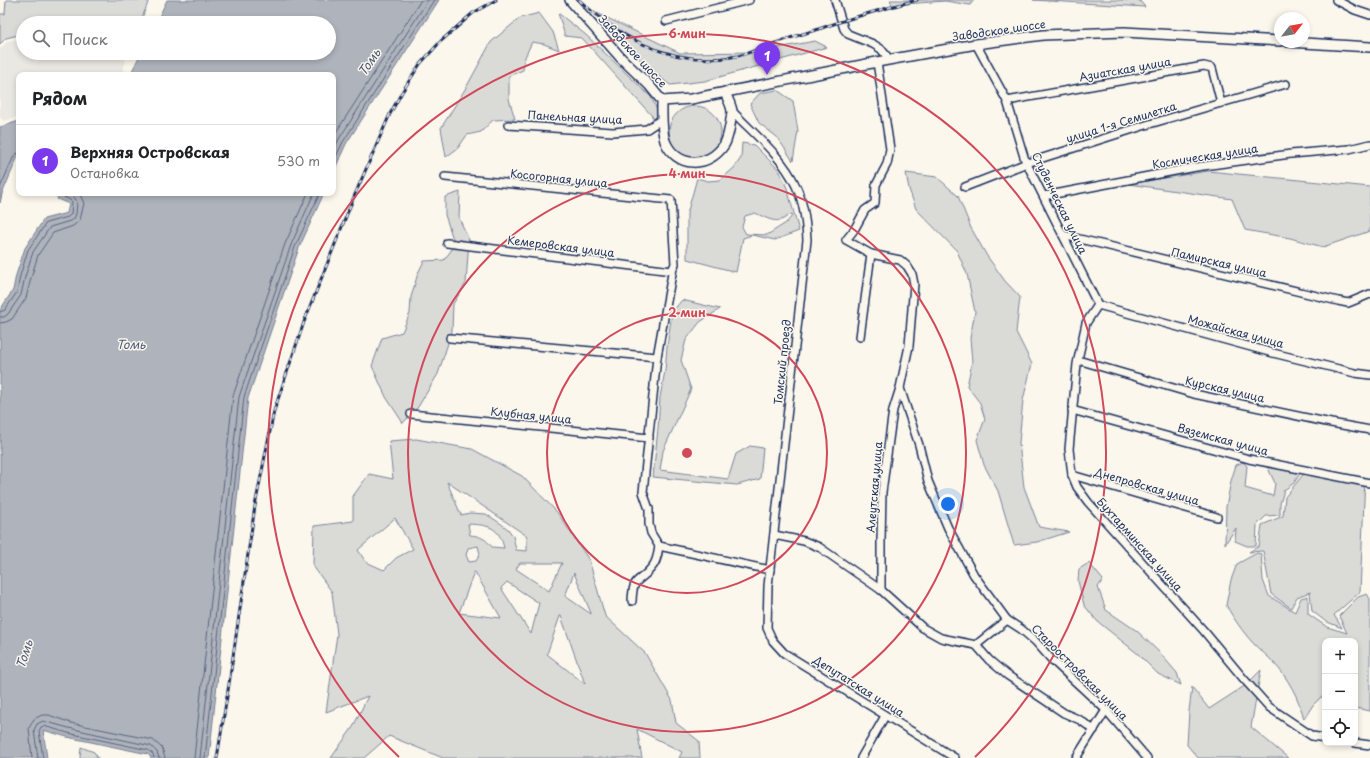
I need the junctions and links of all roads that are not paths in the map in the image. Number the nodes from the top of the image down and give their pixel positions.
1 (570, 0) edge
2 (749, 0) edge
3 (835, 0) edge
4 (1336, 0) edge
5 (1370, 15) edge
6 (666, 21) dead end
7 (1274, 42) edge
8 (1310, 43) edge
9 (976, 44) junction
10 (1370, 47) edge
11 (890, 60) junction
12 (877, 62) junction
13 (1286, 84) dead end
14 (725, 92) junction
15 (662, 101) junction
16 (1007, 101) junction
17 (1221, 103) junction
18 (732, 111) junction
19 (662, 119) junction
20 (508, 125) dead end
21 (1370, 144) edge
22 (1027, 163) junction
23 (445, 177) dead end
24 (965, 187) dead end
25 (1044, 196) junction
26 (1063, 235) junction
27 (447, 243) dead end
28 (871, 254) junction
29 (672, 270) junction
30 (1370, 294) edge
31 (1098, 305) junction
32 (860, 337) dead end
33 (450, 338) dead end
34 (657, 357) junction
35 (1078, 360) junction
36 (1370, 375) edge
37 (900, 388) junction
38 (1072, 410) junction
39 (411, 414) dead end
40 (1370, 430) edge
41 (649, 438) junction
42 (1072, 475) junction
43 (1370, 483) edge
44 (1217, 517) dead end
45 (774, 535) junction
46 (659, 546) junction
47 (770, 570) junction
48 (881, 590) junction
49 (632, 601) dead end
50 (766, 620) joint
51 (1007, 620) junction
52 (976, 645) junction
53 (1106, 710) junction
54 (886, 716) junction
55 (1094, 730) junction
56 (1322, 738) edge
57 (1358, 743) edge
58 (1370, 745) edge
59 (861, 758) edge
60 (955, 758) edge
61 (1076, 758) edge
62 (1146, 758) edge

1 - 15 main road, Заводское шоссе
2 - 6 street
3 - 11 street
4 - 5 street
7 - 9 main road, Заводское шоссе
8 - 10 main road
9 - 11 main road, Заводское шоссе
9 - 16 street, Студенческая улица
11 - 12 main road, Заводское шоссе
12 - 14 main road, Заводское шоссе
12 - 28 street
13 - 17 street, улица 1-я Семилетка
14 - 15 main road, Заводское шоссе
14 - 18 main road
15 - 19 main road, Заводское шоссе
16 - 17 street, Азиатская улица
16 - 22 street, Студенческая улица
17 - 22 street, улица 1-я Семилетка
18 - 19 main road, Заводское шоссе
18 - 45 street, Томский проезд
19 - 20 street, Панельная улица
21 - 25 street, Космическая улица
22 - 24 street, улица 1-я Семилетка
22 - 25 street, Студенческая улица
23 - 29 street, Косогорная улица
25 - 26 street, Студенческая улица
26 - 30 street, Памирская улица
26 - 31 street, Студенческая улица
27 - 29 street, Кемеровская улица
28 - 32 street
28 - 37 street
29 - 34 street
31 - 35 street, Бухтарминская улица
31 - 36 street, Можайская улица
33 - 34 street
34 - 41 street
35 - 38 street, Бухтарминская улица
35 - 40 street, Курская улица
37 - 48 street, Алеутская улица
37 - 51 street, Староостровская улица
38 - 42 street, Бухтарминская улица
38 - 43 street, Вяземская улица
39 - 41 street, Клубная улица
41 - 46 street
42 - 44 street, Днепровская улица
42 - 56 street, Бухтарминская улица
45 - 47 street, Томский проезд
45 - 48 street
46 - 47 street
46 - 49 street
47 - 50 street, Томский проезд
48 - 52 street
50 - 54 street, Депутатская улица
51 - 52 street
51 - 53 street, Староостровская улица
52 - 55 street
53 - 55 street
53 - 62 street, Староостровская улица
54 - 59 street
54 - 60 street, Депутатская улица
55 - 61 street
57 - 58 street

